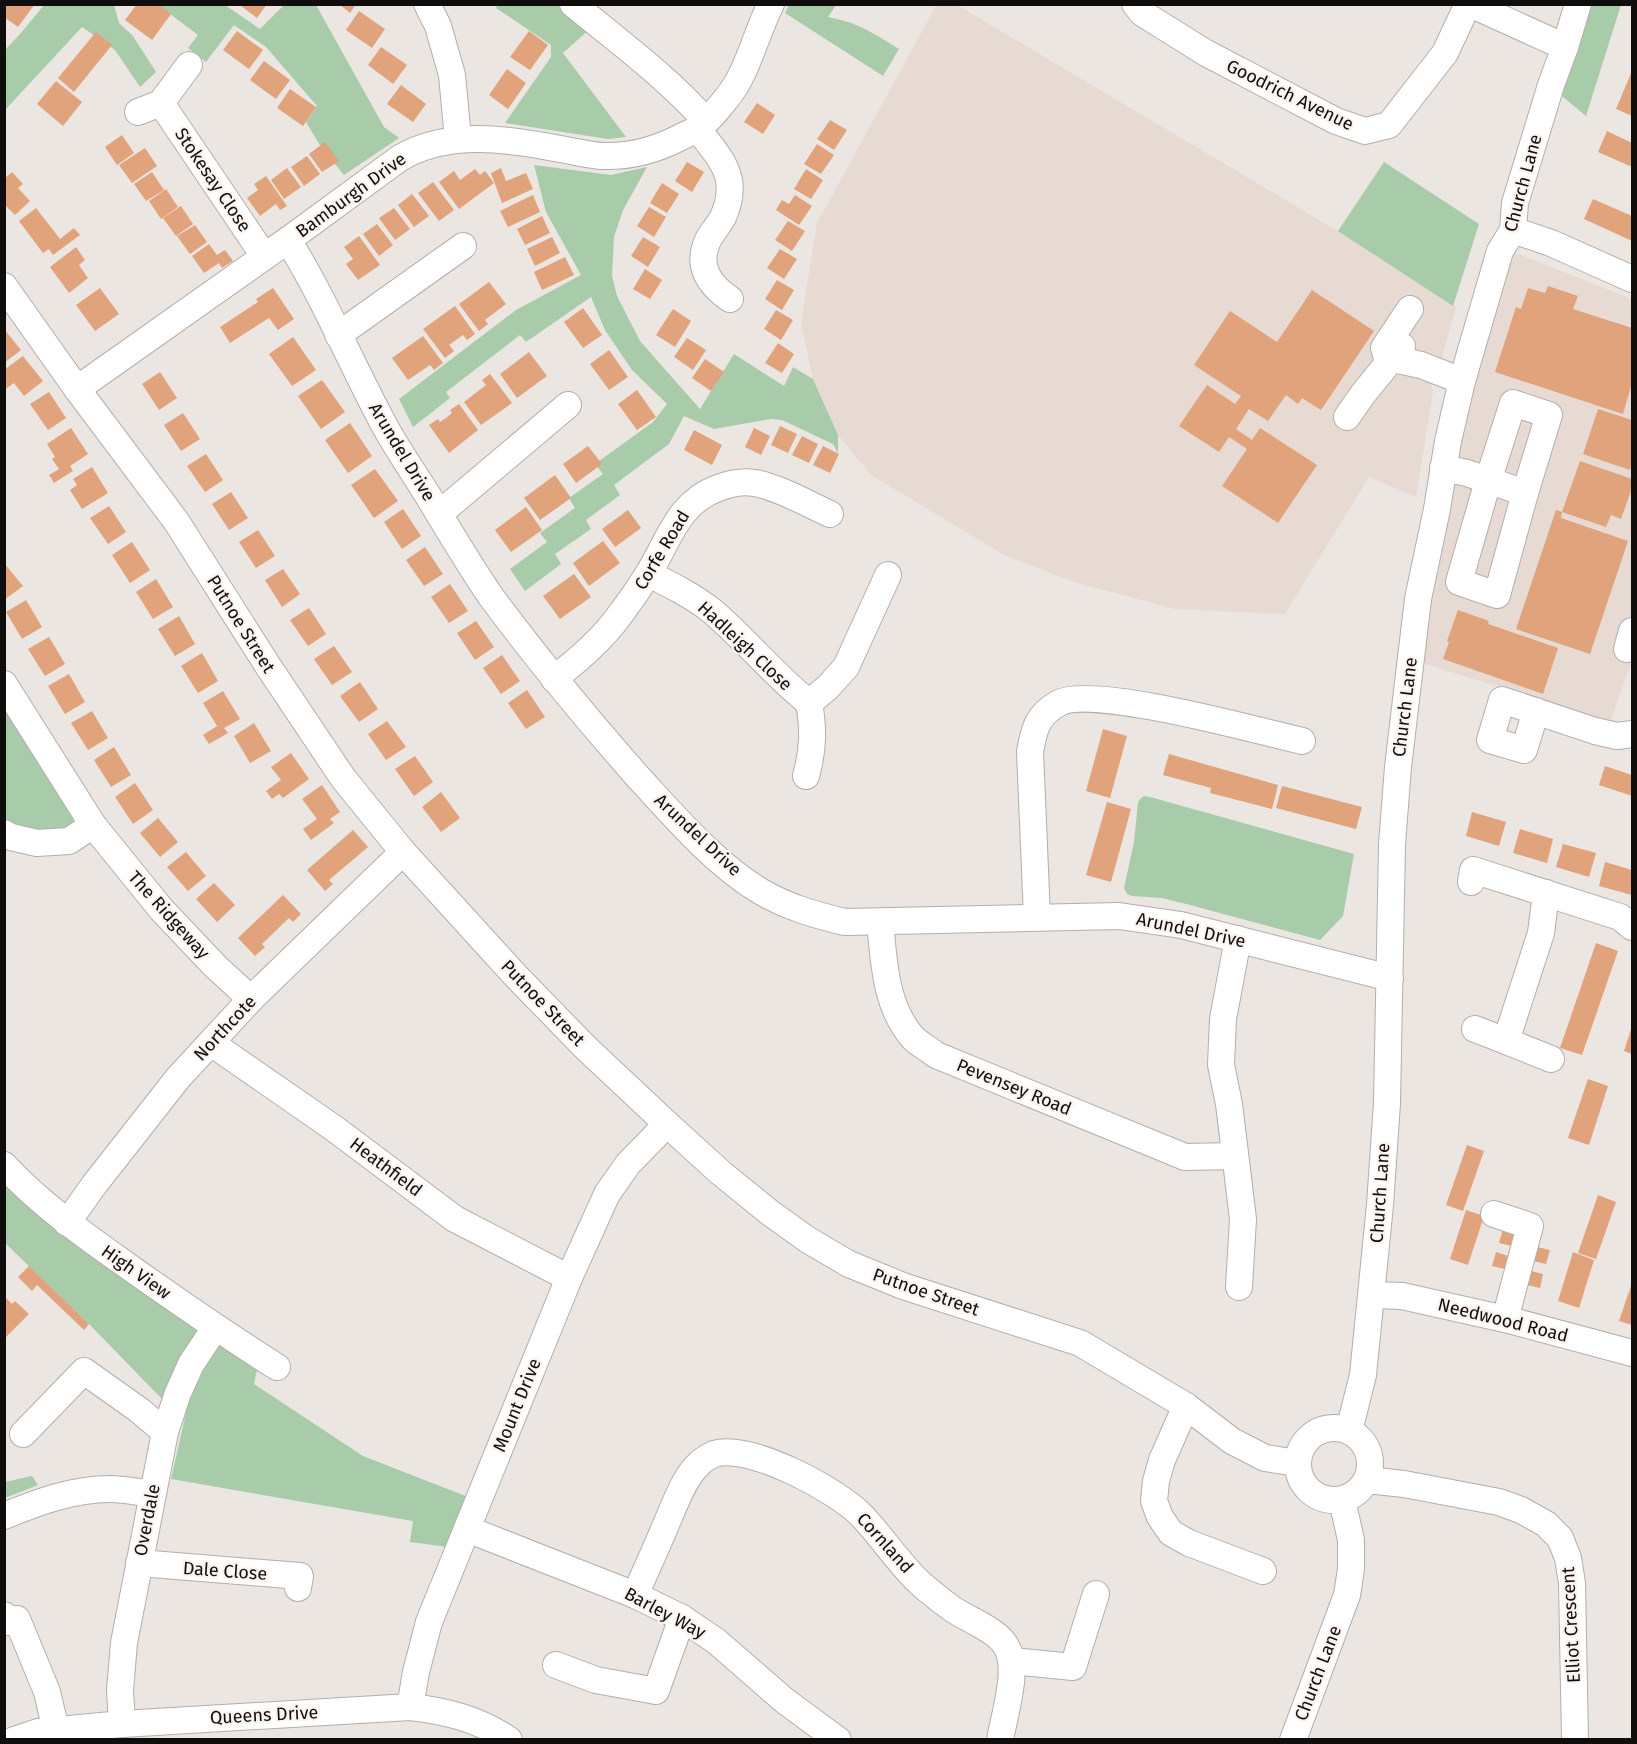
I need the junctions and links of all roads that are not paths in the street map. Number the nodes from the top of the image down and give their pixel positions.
1 (427, 4) edge
2 (573, 4) edge
3 (771, 4) edge
4 (1135, 4) edge
5 (1469, 4) edge
6 (1578, 4) edge
7 (1565, 47) junction
8 (189, 65) dead end
9 (702, 125) junction
10 (458, 139) junction
11 (1513, 230) junction
12 (288, 240) junction
13 (463, 246) dead end
14 (264, 256) junction
15 (1632, 279) edge
16 (4, 286) edge
17 (730, 299) dead end
18 (1417, 311) dead end
19 (338, 335) junction
20 (1393, 359) junction
21 (1462, 381) junction
22 (77, 389) junction
23 (568, 405) dead end
24 (1347, 417) dead end
25 (1443, 468) junction
26 (1488, 481) junction
27 (1524, 493) junction
28 (439, 514) junction
29 (830, 514) dead end
30 (649, 574) junction
31 (888, 575) dead end
32 (554, 679) junction
33 (4, 684) edge
34 (809, 703) junction
35 (1536, 711) dead end
36 (1632, 734) edge
37 (1302, 741) dead end
38 (806, 776) dead end
39 (93, 825) junction
40 (4, 833) edge
41 (403, 852) junction
42 (1471, 882) dead end
43 (1546, 892) junction
44 (1037, 917) junction
45 (880, 922) junction
46 (1632, 927) edge
47 (1238, 939) junction
48 (1390, 978) junction
49 (251, 999) junction
50 (1475, 1029) dead end
51 (1506, 1041) junction
52 (211, 1043) junction
53 (1551, 1059) dead end
54 (667, 1124) junction
55 (1235, 1156) junction
56 (4, 1165) edge
57 (1494, 1214) dead end
58 (67, 1223) junction
59 (569, 1278) junction
60 (1239, 1287) dead end
61 (1372, 1295) junction
62 (1505, 1319) junction
63 (215, 1328) junction
64 (1632, 1353) edge
65 (277, 1367) dead end
66 (1185, 1406) junction
67 (1349, 1431) junction
68 (165, 1432) junction
69 (23, 1434) dead end
70 (1297, 1463) junction
71 (1367, 1480) junction
72 (152, 1494) junction
73 (1342, 1500) junction
74 (4, 1516) edge
75 (467, 1529) junction
76 (139, 1563) junction
77 (1263, 1571) dead end
78 (298, 1588) dead end
79 (1096, 1594) dead end
80 (635, 1595) junction
81 (4, 1615) edge
82 (682, 1618) junction
83 (1012, 1661) junction
84 (556, 1665) dead end
85 (410, 1707) junction
86 (122, 1724) junction
87 (226, 1728) edge
88 (45, 1734) edge
89 (14, 1740) edge
90 (509, 1740) edge
91 (838, 1740) edge
92 (1000, 1740) edge
93 (1293, 1740) edge
94 (1575, 1740) edge

1 - 10 street
2 - 9 street
3 - 9 street, Bamburgh Drive
4 - 5 street, Goodrich Avenue
5 - 7 street
6 - 7 street, Church Lane
7 - 11 street, Church Lane
8 - 14 street, Stokesay Close
9 - 10 street, Bamburgh Drive
9 - 17 street
10 - 12 street, Bamburgh Drive
11 - 15 street
11 - 21 street, Church Lane
12 - 14 street, Bamburgh Drive
12 - 19 street, Arundel Drive
13 - 19 street
14 - 22 street, Bamburgh Drive
16 - 22 street, Putnoe Street
18 - 20 street
19 - 28 street, Arundel Drive
20 - 21 street
20 - 24 street
21 - 25 street, Church Lane
22 - 41 street, Putnoe Street
23 - 28 street
25 - 26 street
25 - 48 street, Church Lane
26 - 27 street
26 - 27 street
26 - 27 street
28 - 32 street, Arundel Drive
29 - 30 street, Corfe Road
30 - 32 street, Corfe Road
30 - 34 street, Hadleigh Close
31 - 34 street, Hadleigh Close
32 - 45 street, Arundel Drive
33 - 39 street, The Ridgeway
34 - 38 street, Hadleigh Close
35 - 36 street
37 - 44 street
39 - 40 street
39 - 49 street, The Ridgeway
41 - 49 street, Northcote
41 - 54 street, Putnoe Street
42 - 43 street
43 - 46 street
43 - 51 street
44 - 45 street, Arundel Drive
44 - 47 street, Arundel Drive
45 - 55 street, Pevensey Road
47 - 48 street, Arundel Drive
47 - 55 street
48 - 61 street, Church Lane
49 - 52 street, Northcote
50 - 51 street
51 - 53 street
52 - 58 street, Northcote
52 - 59 street, Heathfield
54 - 59 street, Mount Drive
54 - 66 street, Putnoe Street
55 - 60 street
56 - 58 street, High View
57 - 62 street
58 - 63 street, High View
59 - 75 street, Mount Drive
61 - 62 street, Needwood Road
61 - 67 street, Church Lane
62 - 64 street, Needwood Road
63 - 65 street, High View
63 - 68 street, Overdale
66 - 70 street, Putnoe Street
66 - 77 street
67 - 70 street
67 - 71 street
68 - 69 street
68 - 72 street, Overdale
70 - 73 street
71 - 73 street
71 - 94 street, Elliot Crescent
72 - 74 street
72 - 76 street, Overdale
73 - 93 street, Church Lane
75 - 80 street, Barley Way
75 - 85 street, Mount Drive
76 - 78 street, Dale Close
76 - 86 street, Overdale
79 - 83 street
80 - 82 street, Barley Way
80 - 83 street, Cornland
81 - 88 street
82 - 84 street
82 - 91 street, Barley Way
83 - 92 street
85 - 87 street, Queens Drive
85 - 90 street, Queens Drive
86 - 87 street, Queens Drive
86 - 88 street, Queens Drive
88 - 89 street, Queens Drive

